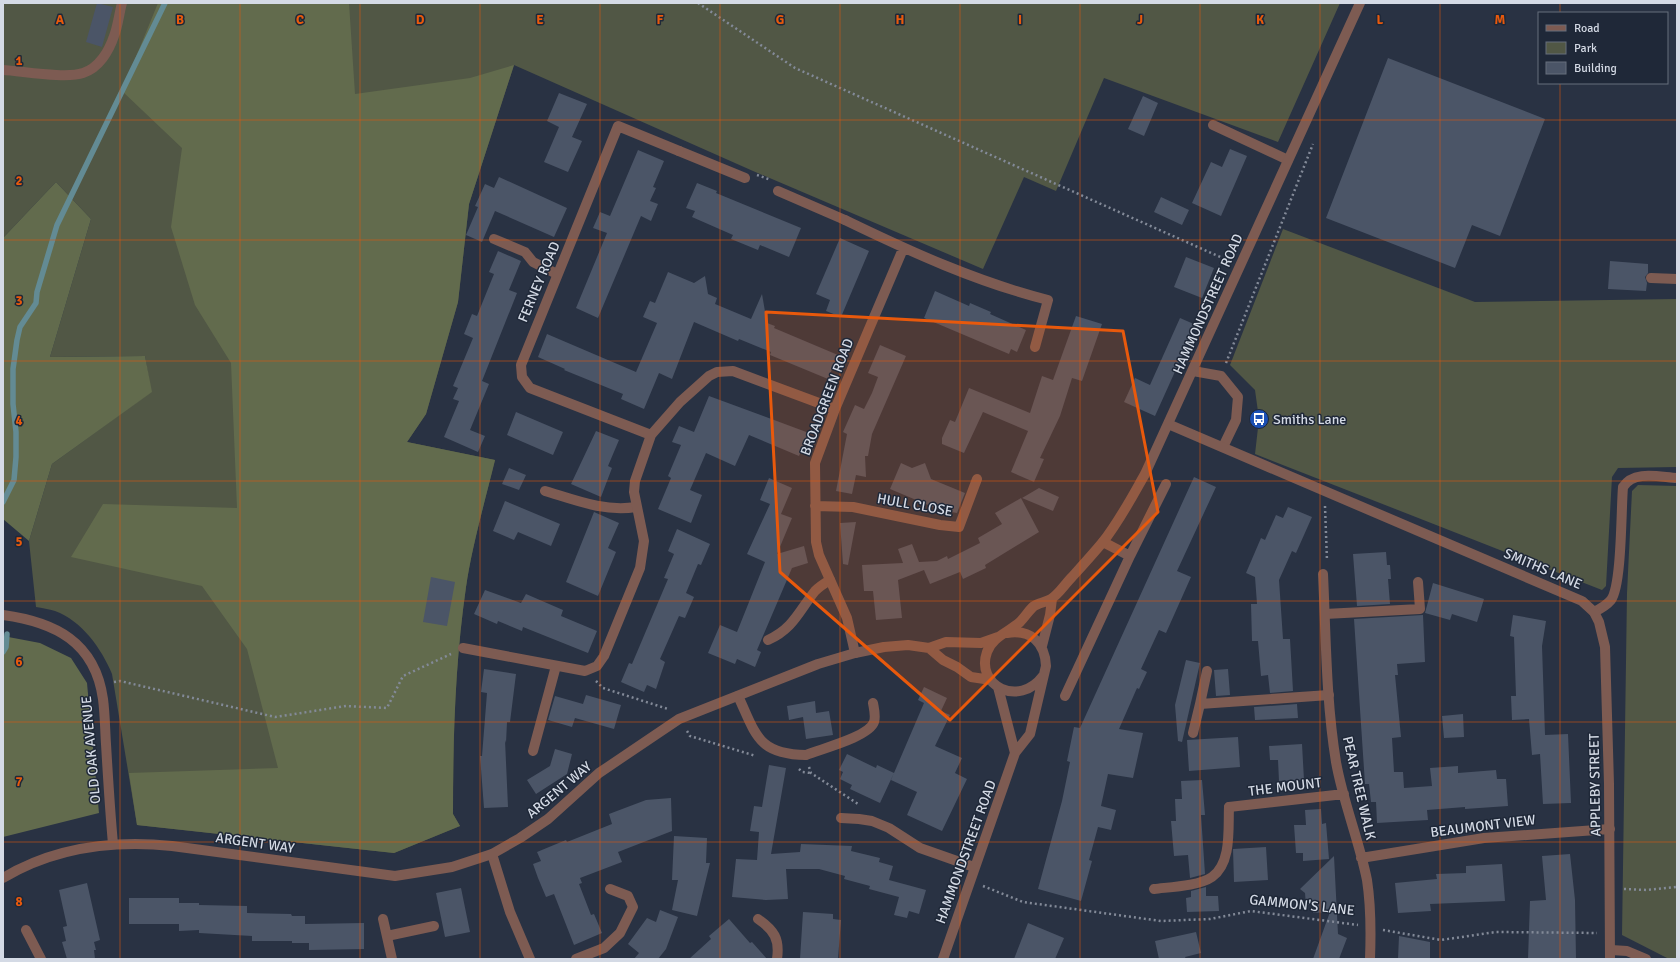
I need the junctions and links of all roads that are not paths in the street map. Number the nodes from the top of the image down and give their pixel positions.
1 (122, 3) edge
2 (1360, 3) edge
3 (3, 70) edge
4 (1213, 125) dead end
5 (1288, 160) junction
6 (745, 178) road end
7 (778, 191) road end
8 (494, 239) dead end
9 (903, 249) junction
10 (557, 274) junction
11 (1651, 278) dead end
12 (1677, 279) edge
13 (1035, 347) dead end
14 (1193, 371) junction
15 (835, 410) junction
16 (1168, 424) junction
17 (652, 435) junction
18 (1223, 447) junction
19 (1677, 478) edge
20 (976, 479) dead end
21 (1166, 484) dead end
22 (545, 491) dead end
23 (815, 506) junction
24 (636, 507) junction
25 (1103, 542) junction
26 (1130, 556) junction
27 (1323, 574) road end
28 (830, 580) junction
29 (1418, 582) dead end
30 (1052, 599) junction
31 (1594, 612) junction
32 (1325, 614) junction
33 (3, 615) edge
34 (1003, 635) junction
35 (768, 640) dead end
36 (1042, 646) junction
37 (463, 648) road end
38 (929, 648) junction
39 (855, 653) junction
40 (556, 666) junction
41 (1207, 671) dead end
42 (1043, 676) junction
43 (995, 684) junction
44 (1329, 695) junction
45 (738, 696) junction
46 (1065, 696) dead end
47 (873, 704) dead end
48 (1200, 704) junction
49 (1193, 733) dead end
50 (533, 751) dead end
51 (1015, 753) junction
52 (1344, 794) junction
53 (841, 818) dead end
54 (1610, 829) junction
55 (113, 844) junction
56 (492, 854) junction
57 (1361, 858) junction
58 (974, 867) junction
59 (3, 878) edge
60 (610, 889) dead end
61 (1154, 889) dead end
62 (383, 918) dead end
63 (758, 919) dead end
64 (434, 926) dead end
65 (26, 930) dead end
66 (387, 936) junction
67 (1611, 954) edge
68 (41, 959) edge
69 (392, 959) edge
70 (530, 959) edge
71 (576, 959) edge
72 (777, 959) edge
73 (943, 959) edge
74 (1370, 959) edge
75 (1646, 959) edge

1 - 3 street
2 - 5 street, HAMMONDSTREET ROAD
4 - 5 street
5 - 14 street, HAMMONDSTREET ROAD
6 - 10 street, FERNEY ROAD
7 - 9 street
8 - 10 street
9 - 13 street
9 - 15 street, BROADGREEN ROAD
10 - 17 street, FERNEY ROAD
11 - 12 street
14 - 16 street, HAMMONDSTREET ROAD
14 - 18 street
15 - 17 street
15 - 23 street, BROADGREEN ROAD
16 - 18 street, SMITHS LANE
16 - 25 street, HAMMONDSTREET ROAD
17 - 24 street
18 - 31 street, SMITHS LANE
19 - 31 street
20 - 23 street, HULL CLOSE
21 - 26 street
22 - 24 street
23 - 28 street, BROADGREEN ROAD
24 - 40 street
25 - 26 street
25 - 30 street, HAMMONDSTREET ROAD
26 - 46 street
27 - 32 street, PEAR TREE WALK
28 - 35 street
28 - 39 street, BROADGREEN ROAD
29 - 32 street
30 - 34 street, HAMMONDSTREET ROAD
30 - 36 street, HAMMONDSTREET ROAD
31 - 54 street, APPLEBY STREET
32 - 44 street, PEAR TREE WALK
33 - 55 street, OLD OAK AVENUE
34 - 36 street
34 - 38 street, ARGENT WAY
34 - 43 street, HAMMONDSTREET ROAD
36 - 42 street, HAMMONDSTREET ROAD
37 - 40 street
38 - 39 street, ARGENT WAY
38 - 43 street
39 - 45 street, ARGENT WAY
40 - 50 street
41 - 48 street
42 - 43 street
42 - 51 street, HAMMONDSTREET ROAD
43 - 51 street, HAMMONDSTREET ROAD
44 - 48 street
44 - 52 street, PEAR TREE WALK
45 - 47 street
45 - 56 street, ARGENT WAY
48 - 49 street
51 - 58 street, HAMMONDSTREET ROAD
52 - 57 street, PEAR TREE WALK
52 - 61 street, THE MOUNT
53 - 58 street
54 - 57 street, BEAUMONT VIEW
54 - 67 street, APPLEBY STREET
55 - 56 street, ARGENT WAY
55 - 59 street, ARGENT WAY
56 - 70 street
57 - 74 street, PEAR TREE WALK
58 - 73 street, HAMMONDSTREET ROAD
60 - 71 street
62 - 66 street
63 - 72 street
64 - 66 street
65 - 68 street
66 - 69 street
67 - 75 street

